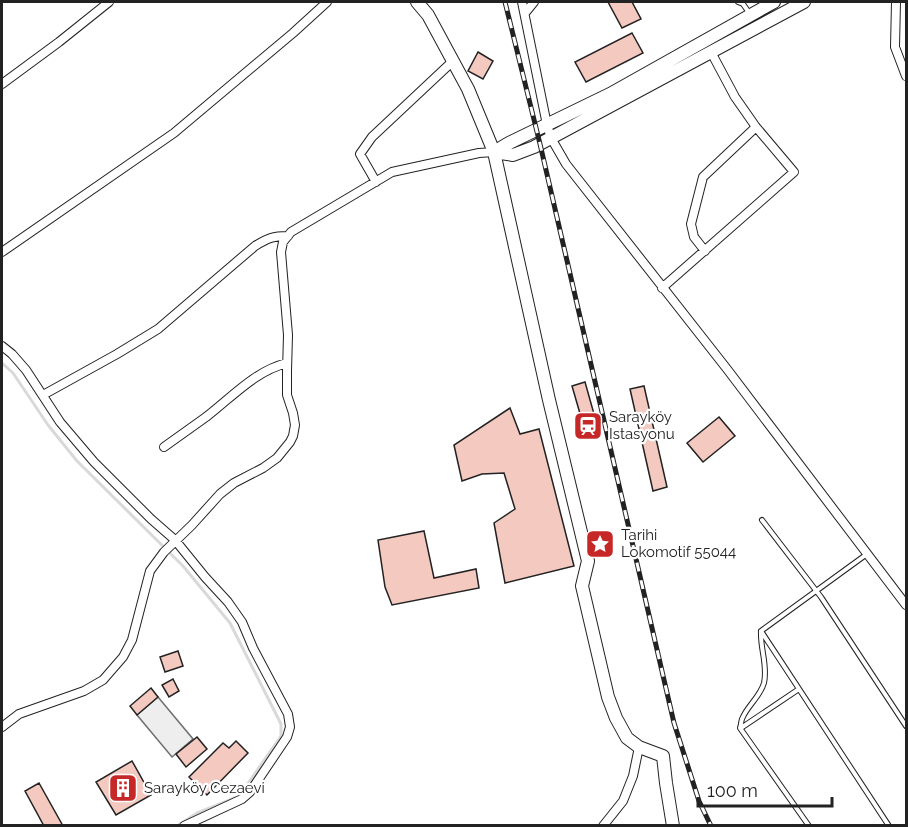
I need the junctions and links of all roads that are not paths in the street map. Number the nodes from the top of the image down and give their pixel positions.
1 (109, 2) edge
2 (327, 2) edge
3 (417, 2) edge
4 (522, 2) edge
5 (534, 2) edge
6 (738, 2) edge
7 (774, 2) edge
8 (804, 2) edge
9 (896, 2) edge
10 (525, 12) junction
11 (750, 15) junction
12 (711, 52) junction
13 (453, 61) junction
14 (906, 76) edge
15 (2, 84) edge
16 (546, 125) junction
17 (756, 127) junction
18 (551, 138) junction
19 (494, 152) junction
20 (376, 182) junction
21 (288, 236) junction
22 (705, 251) junction
23 (2, 252) edge
24 (662, 288) junction
25 (2, 346) edge
26 (287, 363) junction
27 (43, 395) junction
28 (164, 447) dead end
29 (762, 520) dead end
30 (173, 542) junction
31 (867, 553) junction
32 (816, 591) junction
33 (906, 604) edge
34 (760, 631) junction
35 (799, 689) junction
36 (906, 726) edge
37 (2, 727) edge
38 (740, 728) junction
39 (639, 747) junction
40 (184, 825) edge
41 (603, 825) edge
42 (673, 825) edge
43 (809, 825) edge
44 (889, 825) edge

1 - 15 street
2 - 23 street
3 - 13 street
4 - 10 street
5 - 10 street
6 - 11 lane
7 - 11 street
8 - 12 street
9 - 14 street
10 - 16 street
11 - 16 street
12 - 17 street
12 - 18 street
13 - 19 street
13 - 20 street
16 - 18 street
16 - 19 street
17 - 22 street
17 - 22 street
18 - 19 street
18 - 24 street
19 - 20 street
19 - 39 street
20 - 21 street
21 - 26 street
21 - 27 street
22 - 24 street
24 - 31 street
25 - 27 street
26 - 28 street
26 - 30 street
27 - 30 street
29 - 32 lane
30 - 37 street
30 - 40 street
31 - 32 lane
31 - 33 street
32 - 34 lane
32 - 36 lane
34 - 35 lane
34 - 38 lane
35 - 38 lane
35 - 44 lane
38 - 43 lane
39 - 41 street
39 - 42 street

